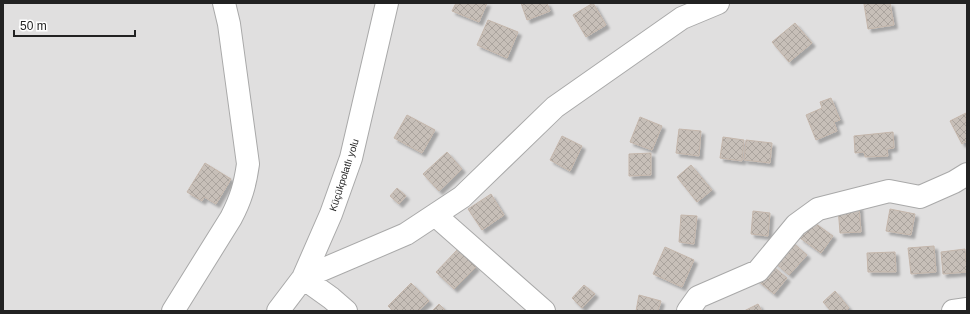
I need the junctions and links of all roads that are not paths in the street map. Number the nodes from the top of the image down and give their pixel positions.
1 (224, 3) edge
2 (387, 3) edge
3 (718, 3) edge
4 (967, 174) edge
5 (435, 215) junction
6 (303, 278) junction
7 (967, 308) edge
8 (173, 311) edge
9 (278, 311) edge
10 (346, 311) edge
11 (544, 311) edge
12 (688, 311) edge
13 (953, 311) edge

1 - 8 street
2 - 6 street, Küçükpolatlı yolu
3 - 5 street
4 - 12 street
5 - 6 street
5 - 11 street
6 - 9 street, Küçükpolatlı yolu
6 - 10 street
7 - 13 street

